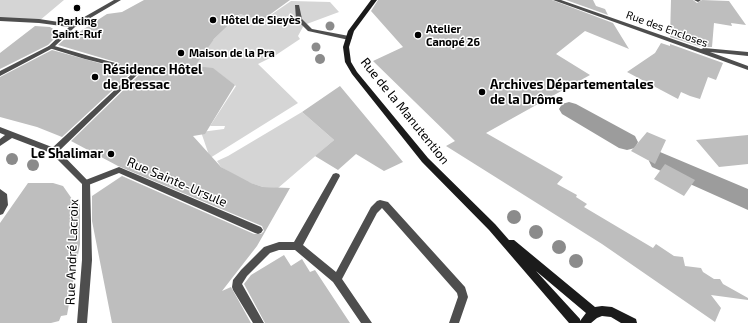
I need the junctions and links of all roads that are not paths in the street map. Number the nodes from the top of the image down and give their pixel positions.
1 (118, 0) edge
2 (374, 0) edge
3 (556, 0) edge
4 (297, 6) dead end
5 (0, 19) edge
6 (73, 26) junction
7 (348, 38) junction
8 (51, 47) junction
9 (692, 49) junction
10 (748, 54) edge
11 (117, 65) dead end
12 (748, 68) edge
13 (0, 74) edge
14 (135, 74) dead end
15 (0, 130) edge
16 (11, 134) junction
17 (0, 143) edge
18 (54, 151) junction
19 (336, 176) dead end
20 (86, 183) junction
21 (0, 192) edge
22 (0, 211) edge
23 (492, 227) junction
24 (258, 230) dead end
25 (297, 246) junction
26 (337, 279) junction
27 (594, 313) junction
28 (82, 323) edge
29 (259, 323) edge
30 (367, 323) edge
31 (454, 323) edge
32 (576, 323) edge
33 (585, 323) edge
34 (632, 323) edge

1 - 6 street
2 - 7 main road, Rue de la Manutention
3 - 9 street, Rue des Encloses
4 - 7 street
5 - 6 street
6 - 8 street
7 - 23 main road, Rue de la Manutention
8 - 11 street
8 - 13 street
9 - 10 street
9 - 12 street, Rue des Encloses
14 - 18 street
15 - 16 street
16 - 17 street
16 - 18 street
18 - 20 street
19 - 25 street
20 - 24 street, Rue Sainte-Ursule
20 - 28 street, Rue André Lacroix
21 - 22 street
23 - 27 main road, Rue de la Manutention
23 - 32 main road, Rue de la Manutention
25 - 26 street
25 - 29 street
26 - 30 street
26 - 31 street
27 - 33 main road
27 - 34 main road

